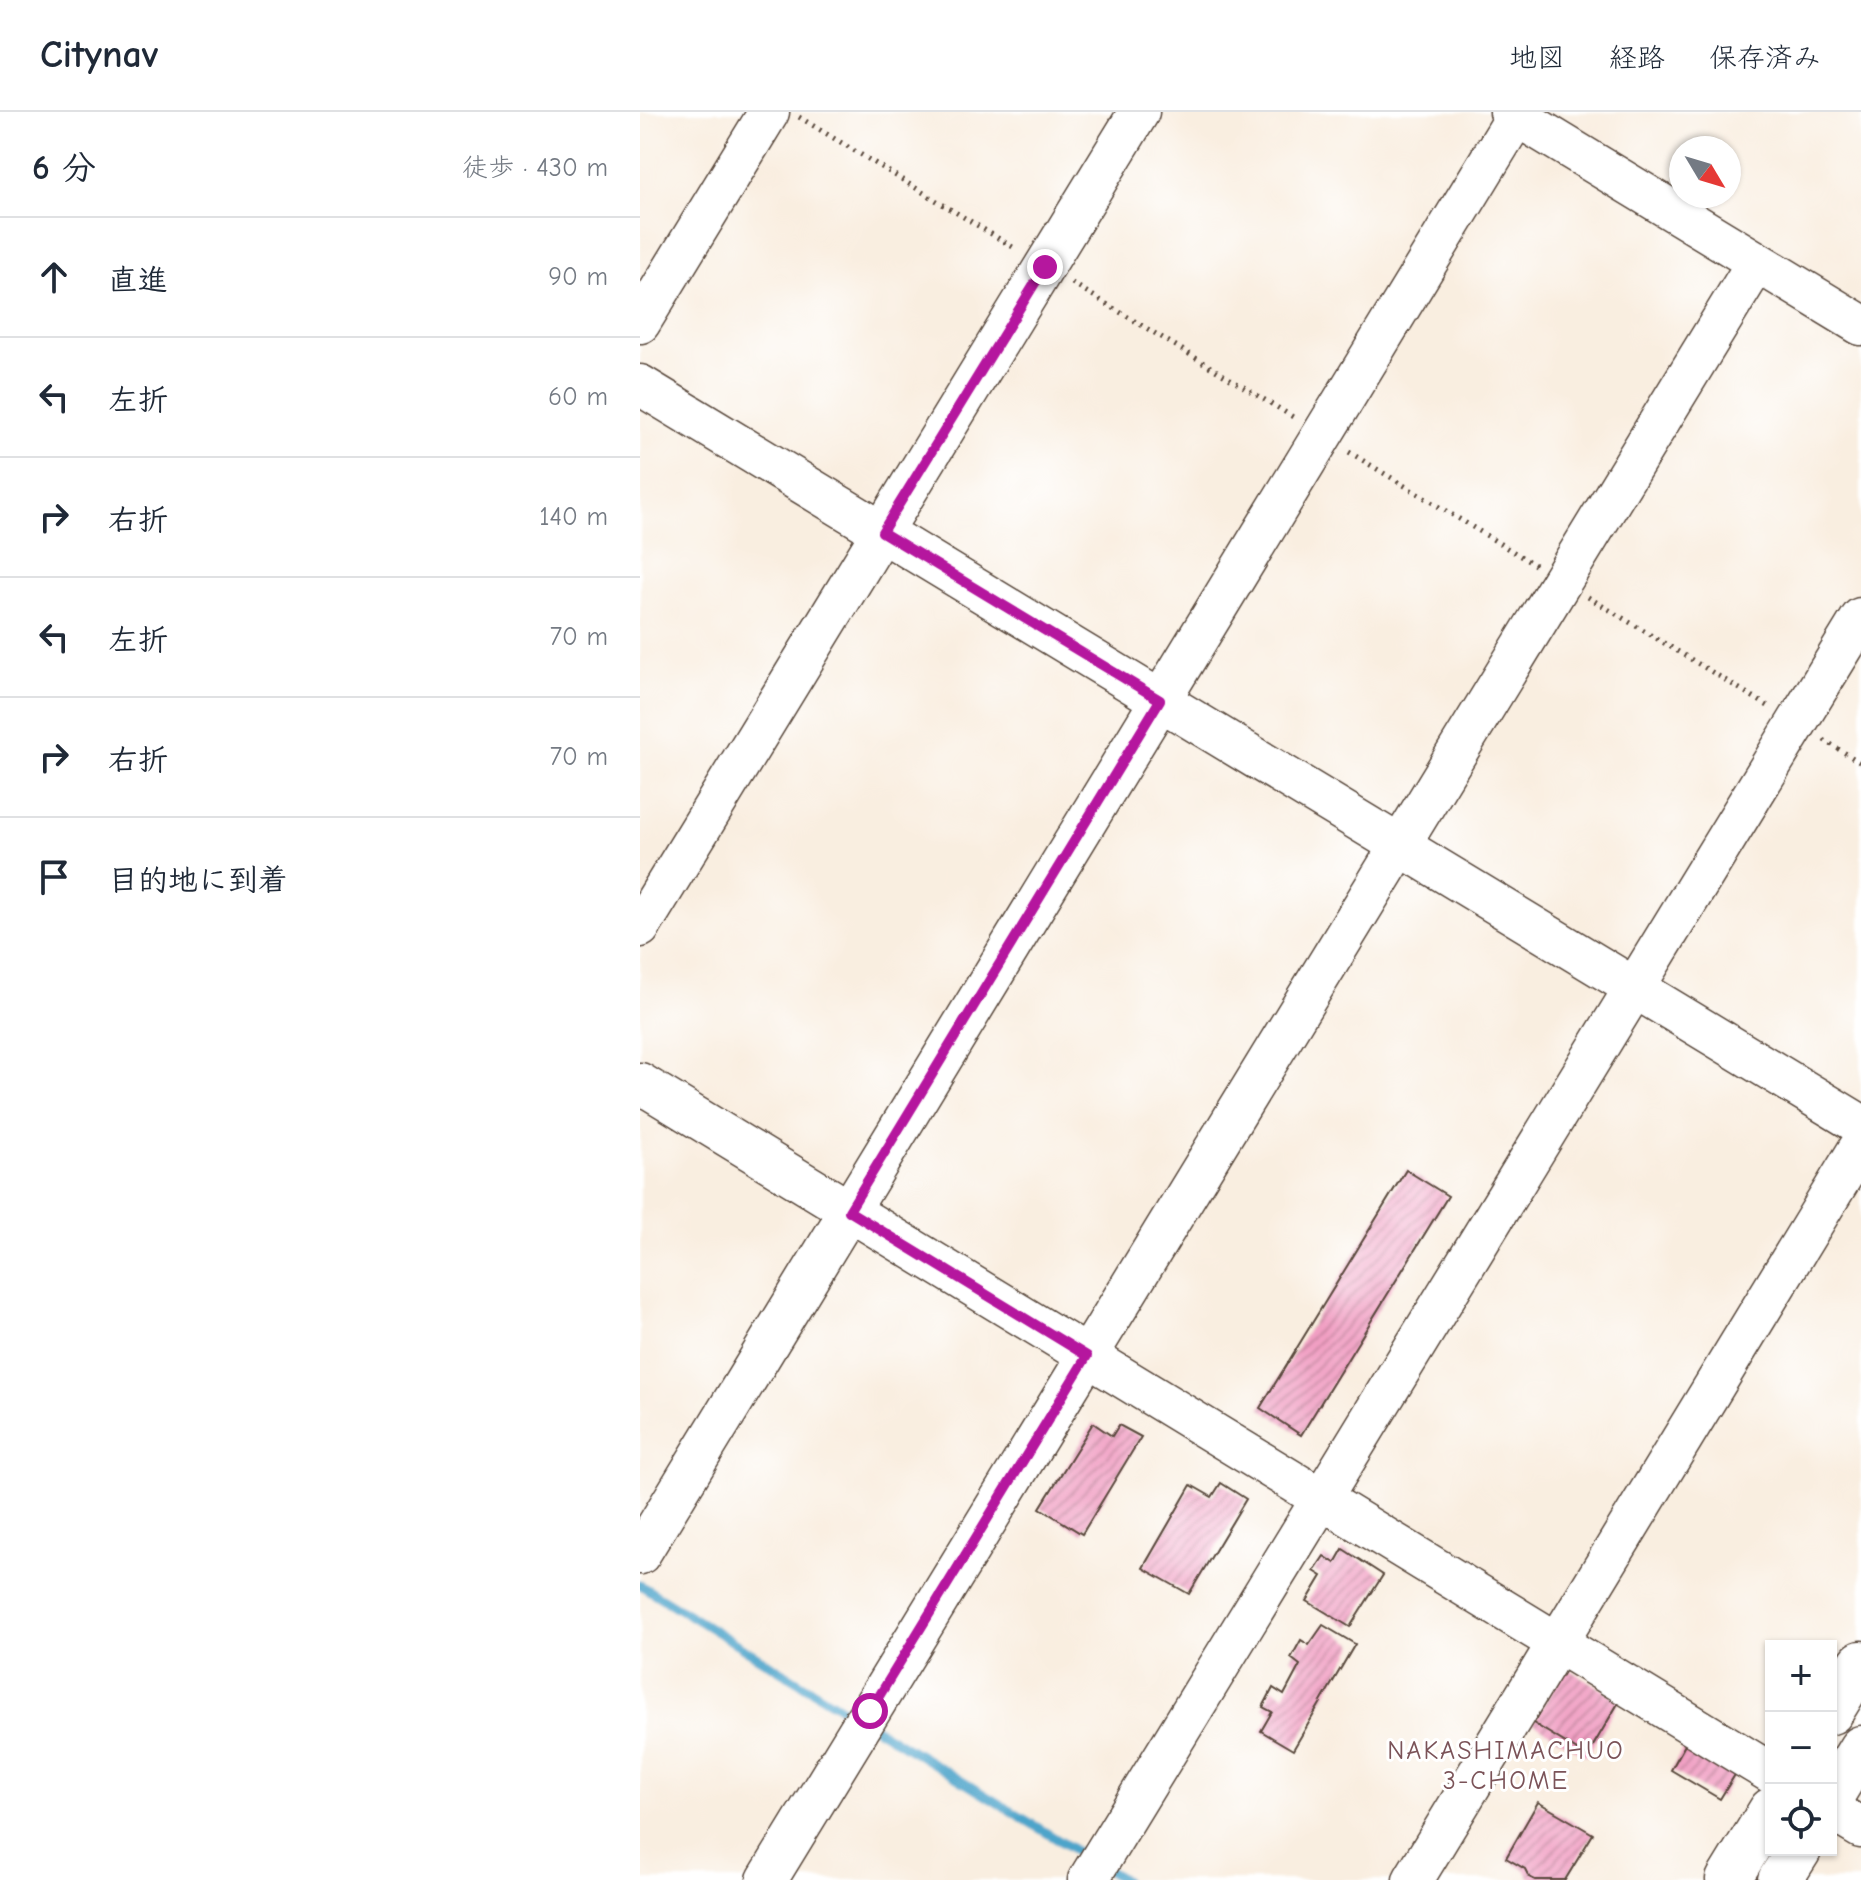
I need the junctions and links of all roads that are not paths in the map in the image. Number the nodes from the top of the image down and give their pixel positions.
1 (769, 112) edge
2 (1139, 112) edge
3 (1515, 113) edge
4 (1757, 262) junction
5 (1859, 318) edge
6 (640, 323) edge
7 (640, 385) edge
8 (882, 532) junction
9 (1861, 618) edge
10 (1160, 700) junction
11 (1400, 846) junction
12 (640, 927) edge
13 (1635, 988) junction
14 (640, 1083) edge
15 (1861, 1125) edge
16 (1861, 1145) edge
17 (849, 1211) junction
18 (1087, 1356) junction
19 (1322, 1499) junction
20 (640, 1554) edge
21 (1557, 1643) junction
22 (1861, 1663) edge
23 (1837, 1702) edge
24 (1861, 1748) edge
25 (1765, 1769) edge
26 (1837, 1787) edge
27 (1837, 1814) edge
28 (1765, 1820) edge
29 (1861, 1828) edge
30 (1795, 1856) edge
31 (1095, 1869) edge
32 (767, 1880) edge
33 (1413, 1880) edge
34 (1728, 1880) edge
35 (1780, 1880) edge

1 - 6 street
2 - 8 street
3 - 4 street
3 - 10 street
4 - 5 street
4 - 11 street
7 - 8 street
8 - 10 street
8 - 12 street
9 - 13 street
10 - 11 street
10 - 17 street
11 - 13 street
11 - 18 street
13 - 15 street
13 - 19 street
14 - 17 street
16 - 21 street
17 - 18 street
17 - 20 street
18 - 19 street
18 - 32 street
19 - 21 street
19 - 31 street
21 - 25 street
21 - 33 street
22 - 23 main road
24 - 26 main road
27 - 29 street
28 - 34 main road
30 - 35 main road

